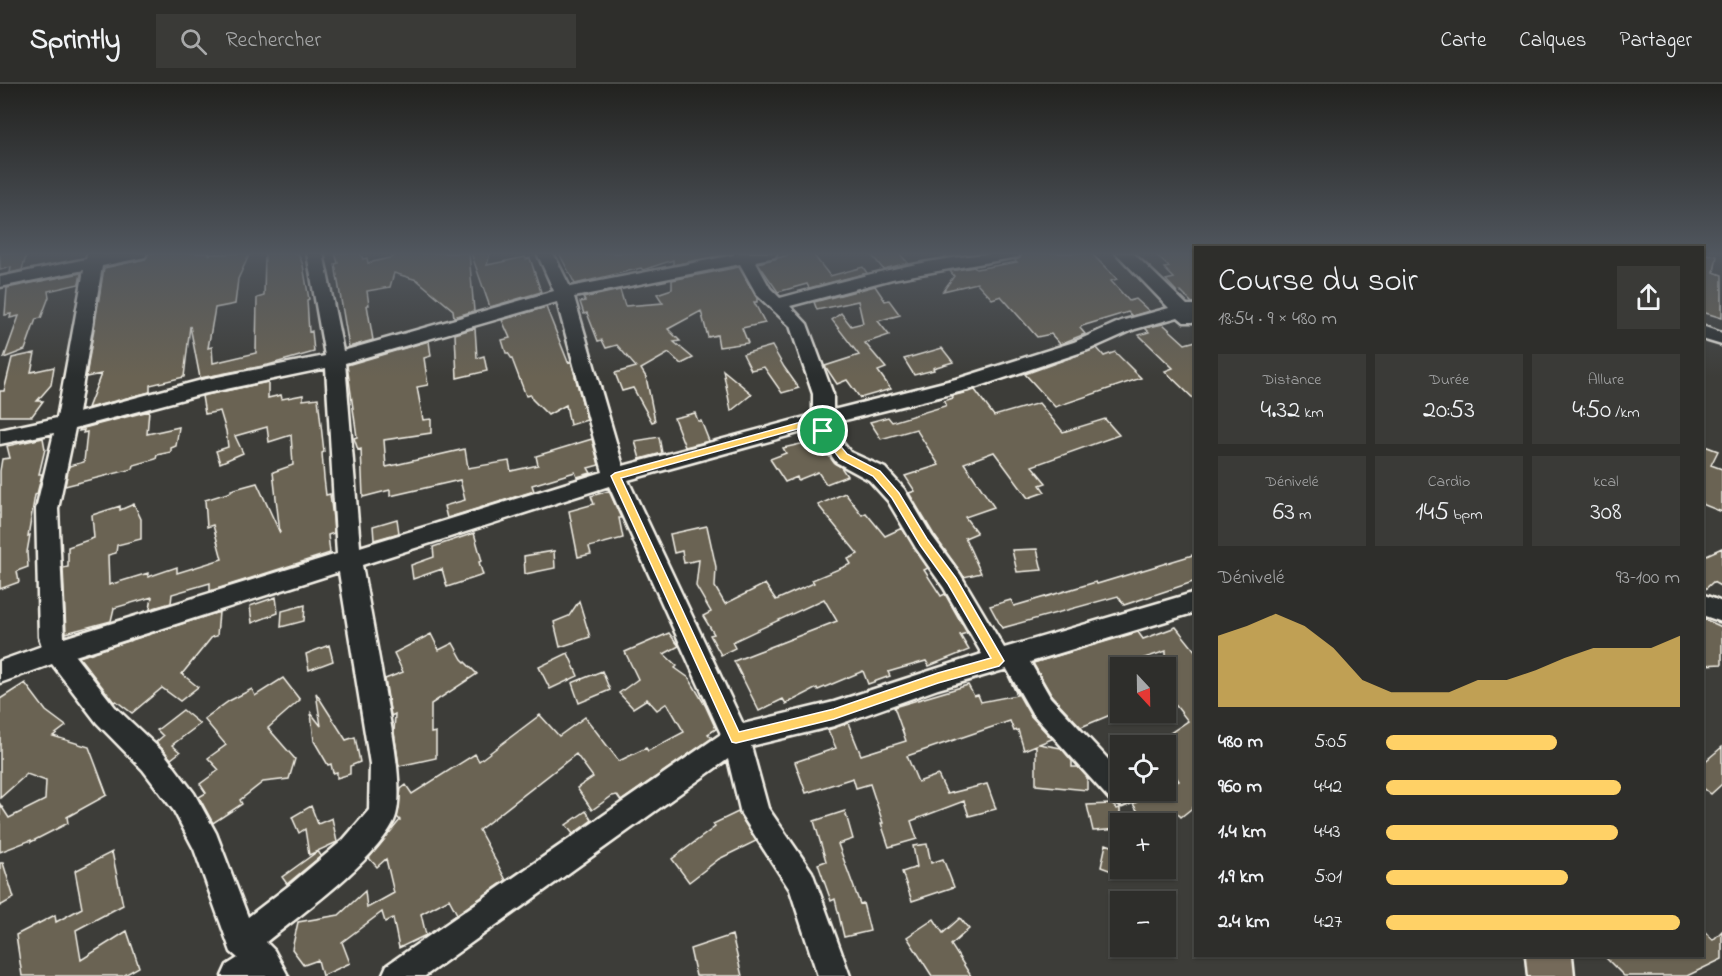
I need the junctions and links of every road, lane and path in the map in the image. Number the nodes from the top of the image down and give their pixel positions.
1 (564, 294) edge
2 (88, 295) edge
3 (323, 295) edge
4 (562, 295) edge
5 (767, 295) edge
6 (813, 295) edge
7 (1169, 295) edge
8 (777, 304) junction
9 (1191, 315) edge
10 (1704, 333) edge
11 (1722, 339) edge
12 (335, 360) junction
13 (823, 419) junction
14 (66, 423) junction
15 (0, 437) edge
16 (615, 476) junction
17 (349, 559) junction
18 (1194, 603) edge
19 (1704, 605) edge
20 (1722, 612) edge
21 (57, 651) junction
22 (1006, 659) junction
23 (0, 672) edge
24 (736, 738) junction
25 (1110, 780) edge
26 (1549, 957) edge
27 (254, 964) edge
28 (398, 976) edge
29 (834, 976) edge
30 (1551, 976) edge

1 - 16 street
2 - 14 street
3 - 12 street
4 - 12 street
5 - 8 street
6 - 8 street
7 - 9 street
8 - 13 street
9 - 13 street
10 - 11 street
12 - 14 street
12 - 17 street
13 - 16 street
13 - 22 street
14 - 15 street
14 - 21 street
16 - 17 street
16 - 24 street
17 - 21 street
17 - 27 street
18 - 22 street
19 - 20 street
21 - 23 street
21 - 27 street
22 - 24 street
22 - 25 street
24 - 28 street
24 - 29 street
26 - 30 highway

